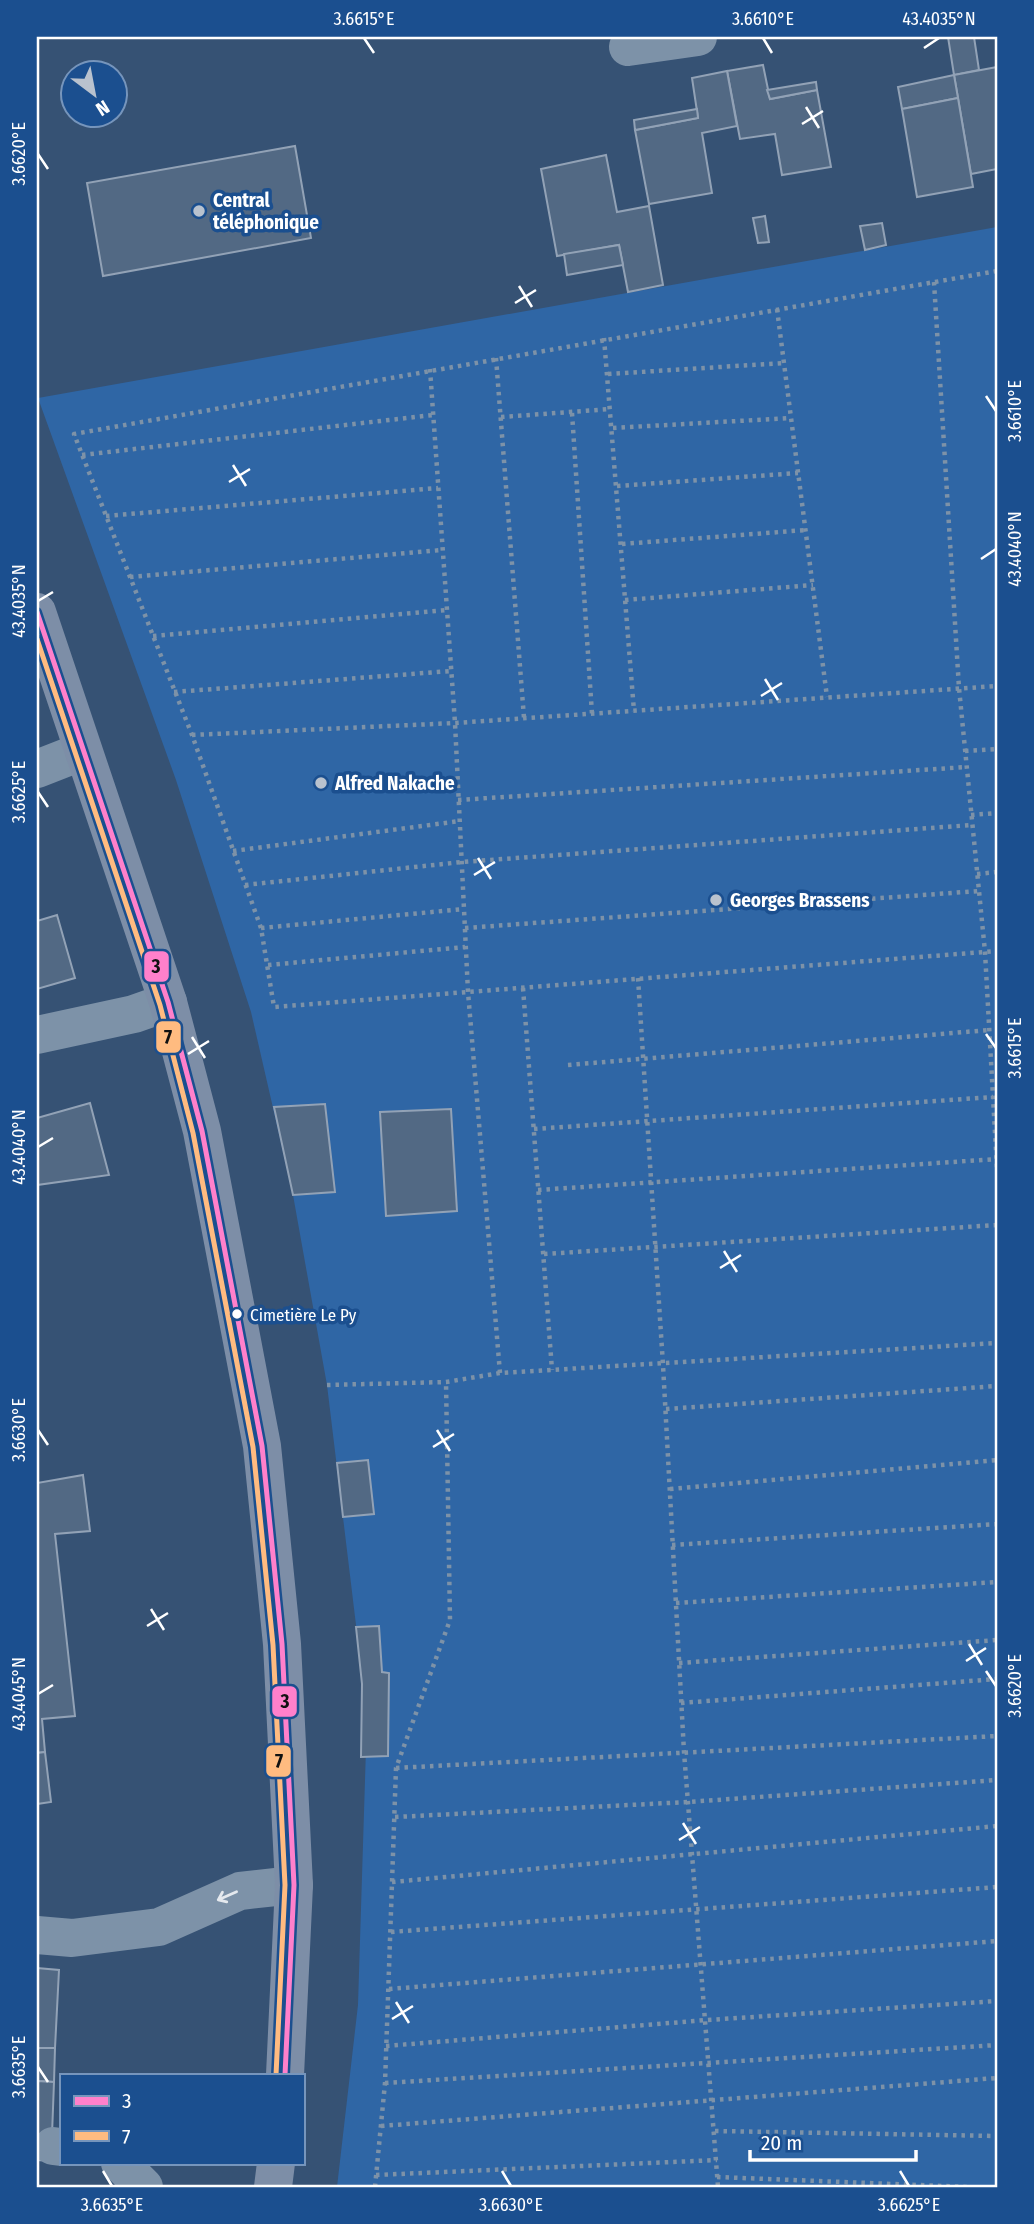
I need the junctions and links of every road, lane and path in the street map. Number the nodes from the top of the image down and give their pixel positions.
1 (698, 37) edge
2 (628, 47) dead end
3 (997, 271) edge
4 (934, 282) junction
5 (777, 309) junction
6 (604, 338) junction
7 (496, 358) junction
8 (784, 363) junction
9 (430, 369) junction
10 (608, 374) junction
11 (611, 409) junction
12 (572, 413) junction
13 (433, 415) junction
14 (501, 417) junction
15 (791, 418) junction
16 (613, 428) junction
17 (82, 455) junction
18 (798, 473) junction
19 (617, 486) junction
20 (438, 488) junction
21 (106, 516) junction
22 (806, 530) junction
23 (621, 544) junction
24 (442, 550) junction
25 (130, 577) junction
26 (813, 585) junction
27 (625, 600) junction
28 (447, 610) junction
29 (37, 612) edge
30 (153, 636) junction
31 (451, 671) junction
32 (997, 686) edge
33 (959, 688) junction
34 (174, 692) junction
35 (827, 697) junction
36 (634, 711) junction
37 (592, 714) junction
38 (524, 718) junction
39 (455, 723) junction
40 (192, 735) junction
41 (997, 749) edge
42 (83, 751) junction
43 (965, 751) junction
44 (967, 768) junction
45 (37, 769) edge
46 (458, 800) junction
47 (997, 813) edge
48 (971, 815) junction
49 (460, 821) junction
50 (972, 825) junction
51 (233, 851) junction
52 (462, 862) junction
53 (997, 872) edge
54 (977, 874) junction
55 (246, 885) junction
56 (979, 891) junction
57 (464, 909) junction
58 (261, 928) junction
59 (465, 928) junction
60 (466, 947) junction
61 (997, 951) edge
62 (985, 952) junction
63 (268, 965) junction
64 (638, 978) junction
65 (523, 988) junction
66 (468, 992) junction
67 (168, 1002) junction
68 (989, 1030) junction
69 (37, 1035) edge
70 (643, 1057) junction
71 (568, 1065) dead end
72 (993, 1097) junction
73 (647, 1121) junction
74 (534, 1129) junction
75 (997, 1158) edge
76 (997, 1169) edge
77 (651, 1182) junction
78 (538, 1190) junction
79 (997, 1225) edge
80 (655, 1246) junction
81 (544, 1254) junction
82 (997, 1343) edge
83 (663, 1365) junction
84 (552, 1370) junction
85 (500, 1373) junction
86 (446, 1382) junction
87 (327, 1385) dead end
88 (997, 1386) edge
89 (666, 1409) junction
90 (997, 1460) edge
91 (670, 1489) junction
92 (997, 1524) edge
93 (672, 1545) junction
94 (997, 1582) edge
95 (676, 1603) junction
96 (997, 1640) edge
97 (679, 1663) junction
98 (997, 1679) edge
99 (681, 1703) junction
100 (997, 1736) edge
101 (684, 1752) junction
102 (396, 1768) junction
103 (997, 1780) edge
104 (688, 1802) junction
105 (395, 1816) junction
106 (997, 1826) edge
107 (692, 1854) junction
108 (392, 1882) junction
109 (294, 1885) junction
110 (997, 1887) edge
111 (697, 1909) junction
112 (391, 1932) junction
113 (37, 1935) edge
114 (997, 1941) edge
115 (702, 1966) junction
116 (389, 1989) junction
117 (997, 2001) edge
118 (707, 2020) junction
119 (997, 2045) edge
120 (386, 2046) junction
121 (710, 2062) junction
122 (285, 2074) edge
123 (997, 2078) edge
124 (385, 2083) junction
125 (713, 2100) junction
126 (381, 2126) junction
127 (715, 2131) junction
128 (997, 2136) edge
129 (717, 2160) junction
130 (121, 2164) edge
131 (276, 2164) edge
132 (376, 2175) junction
133 (717, 2177) junction
134 (144, 2187) edge
135 (273, 2187) edge
136 (375, 2187) edge
137 (718, 2187) edge
138 (968, 2187) edge

1 - 2 street
3 - 4 path
4 - 5 path
4 - 33 path
5 - 6 path
5 - 8 path
6 - 7 path
6 - 10 path
7 - 9 path
7 - 14 path
8 - 10 path
8 - 15 path
9 - 13 path
9 - 17 path
10 - 11 path
11 - 12 path
11 - 16 path
12 - 14 path
12 - 37 path
13 - 17 path
13 - 20 path
14 - 38 path
15 - 16 path
15 - 18 path
16 - 19 path
17 - 21 path
18 - 19 path
18 - 22 path
19 - 23 path
20 - 21 path
20 - 24 path
21 - 25 path
22 - 23 path
22 - 26 path
23 - 27 path
24 - 25 path
24 - 28 path
25 - 30 path
26 - 27 path
26 - 35 path
27 - 36 path
28 - 30 path
28 - 31 path
29 - 42 main road
30 - 34 path
31 - 34 path
31 - 39 path
32 - 33 path
33 - 35 path
33 - 43 path
34 - 40 path
35 - 36 path
36 - 37 path
37 - 38 path
38 - 39 path
39 - 40 path
39 - 46 path
40 - 51 path
41 - 43 path
42 - 45 street
42 - 67 main road
43 - 44 path
44 - 46 path
44 - 48 path
46 - 49 path
47 - 48 path
48 - 50 path
49 - 51 path
49 - 52 path
50 - 52 path
50 - 54 path
51 - 55 path
52 - 55 path
52 - 57 path
53 - 54 path
54 - 56 path
55 - 58 path
56 - 59 path
56 - 62 path
57 - 58 path
57 - 59 path
58 - 63 path
59 - 60 path
60 - 63 path
60 - 66 path
61 - 62 path
62 - 64 path
62 - 68 path
63 - 66 path
64 - 65 path
64 - 70 path
65 - 66 path
65 - 74 path
66 - 85 path
67 - 69 street
67 - 109 main road
68 - 70 path
68 - 72 path
70 - 71 path
70 - 73 path
72 - 73 path
72 - 75 path
73 - 74 path
73 - 77 path
74 - 78 path
75 - 76 path
75 - 77 path
77 - 78 path
77 - 80 path
78 - 81 path
79 - 80 path
80 - 81 path
80 - 83 path
81 - 84 path
82 - 83 path
83 - 84 path
83 - 89 path
84 - 85 path
85 - 86 path
86 - 87 path
86 - 102 path
88 - 89 path
89 - 91 path
90 - 91 path
91 - 93 path
92 - 93 path
93 - 95 path
94 - 95 path
95 - 97 path
96 - 97 path
97 - 99 path
98 - 99 path
99 - 101 path
100 - 101 path
101 - 102 path
101 - 104 path
102 - 105 path
103 - 104 path
104 - 105 path
104 - 107 path
105 - 108 path
106 - 107 path
107 - 108 path
107 - 111 path
108 - 112 path
109 -> 113 street
109 - 122 main road
110 - 111 path
111 - 112 path
111 - 115 path
112 - 116 path
114 - 115 path
115 - 116 path
115 - 118 path
116 - 120 path
117 - 118 path
118 - 120 path
118 - 121 path
119 - 121 path
120 - 124 path
121 - 124 path
121 - 125 path
123 - 125 path
124 - 126 path
125 - 126 path
125 - 127 path
126 - 132 path
127 - 128 path
127 - 129 path
129 - 132 path
129 - 133 path
130 - 134 street
131 - 135 main road
132 - 136 path
133 - 137 path
133 - 138 path

